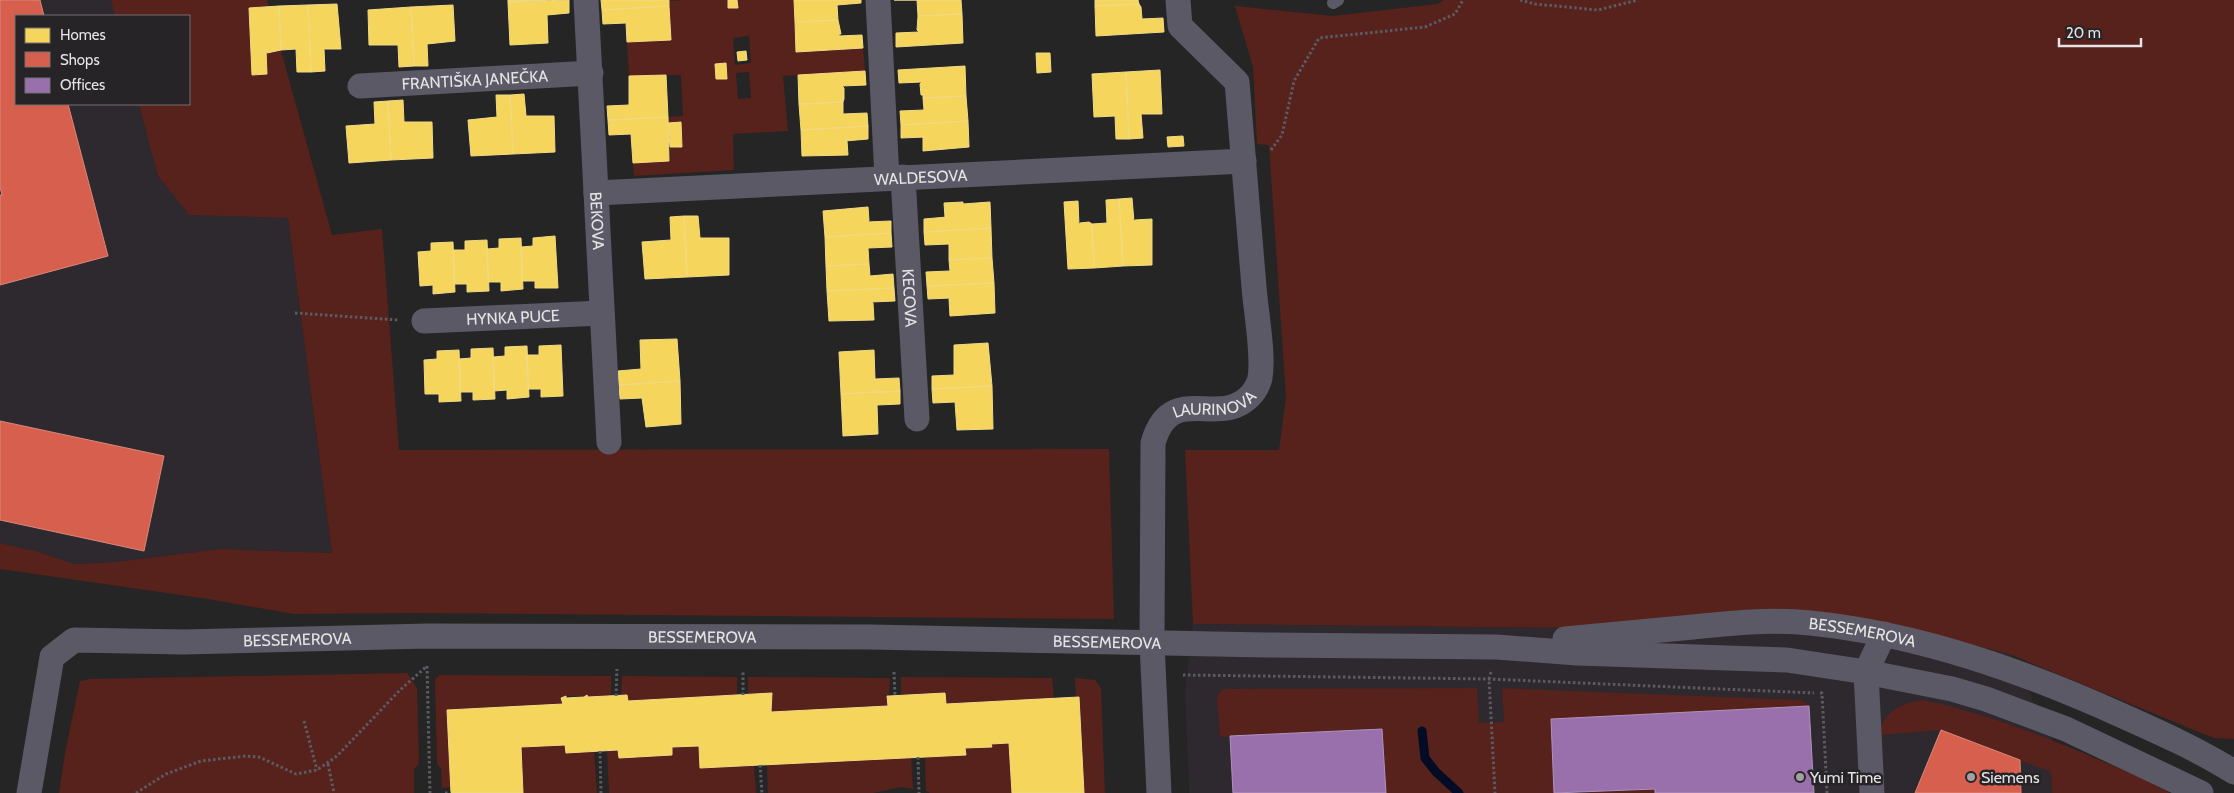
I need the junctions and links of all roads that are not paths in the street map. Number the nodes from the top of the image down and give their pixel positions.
1 (586, 0) edge
2 (878, 0) edge
3 (1178, 0) edge
4 (591, 73) junction
5 (360, 86) dead end
6 (1244, 161) junction
7 (895, 177) junction
8 (596, 193) junction
9 (602, 313) junction
10 (424, 321) road end
11 (917, 419) dead end
12 (609, 442) dead end
13 (1884, 634) junction
14 (1152, 643) junction
15 (1496, 647) junction
16 (1866, 672) junction
17 (2234, 751) edge
18 (2208, 755) junction
19 (2234, 772) edge
20 (29, 793) edge
21 (1159, 793) edge
22 (1872, 793) edge
23 (2201, 793) edge

1 - 4 street, BEKOVA
2 - 7 street, KECOVA
3 - 6 street, LAURINOVA
4 - 5 street, FRANTIŠKA JANEČKA
4 - 8 street, BEKOVA
6 - 7 street, WALDESOVA
6 - 14 street, LAURINOVA
7 - 8 street, WALDESOVA
7 - 11 street, KECOVA
8 - 9 street, BEKOVA
9 - 10 street, HYNKA PUCE
9 - 12 street, BEKOVA
13 - 15 street, BESSEMEROVA
13 - 16 street
13 - 18 street, BESSEMEROVA
14 - 15 street, BESSEMEROVA
14 - 20 street, BESSEMEROVA
14 - 21 street, LAURINOVA
15 - 16 street, BESSEMEROVA
16 - 22 street
16 - 23 street, BESSEMEROVA
17 - 18 street
18 - 19 street, BESSEMEROVA

